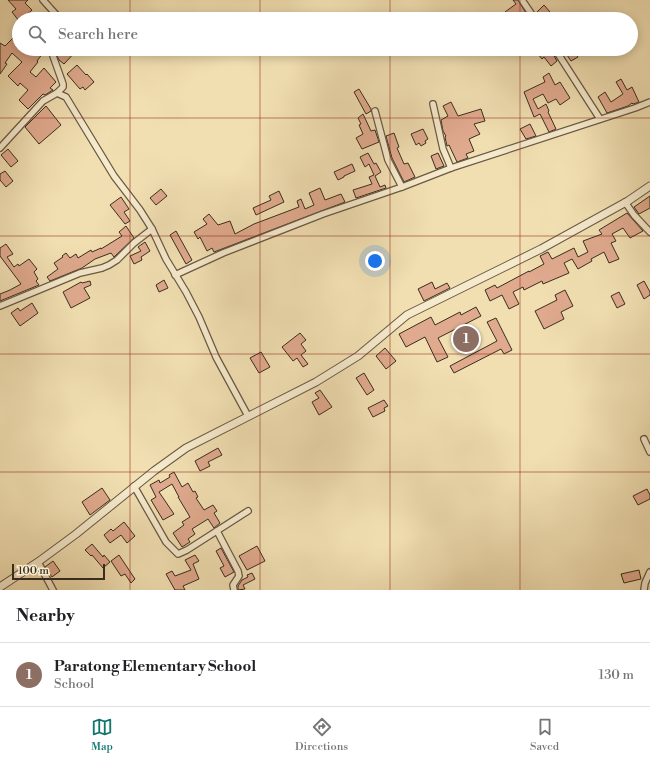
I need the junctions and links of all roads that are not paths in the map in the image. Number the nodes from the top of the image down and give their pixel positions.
1 (43, 0) edge
2 (522, 0) edge
3 (54, 12) edge
4 (530, 12) edge
5 (53, 56) edge
6 (560, 56) edge
7 (57, 93) junction
8 (650, 102) edge
9 (433, 104) dead end
10 (375, 112) dead end
11 (600, 119) junction
12 (0, 148) edge
13 (451, 168) junction
14 (650, 186) edge
15 (402, 187) junction
16 (625, 202) junction
17 (152, 229) junction
18 (650, 232) edge
19 (175, 275) junction
20 (0, 306) edge
21 (248, 416) junction
22 (644, 439) dead end
23 (650, 452) edge
24 (134, 486) junction
25 (248, 511) dead end
26 (217, 531) junction
27 (38, 562) junction
28 (650, 572) edge
29 (0, 587) edge
30 (53, 590) edge
31 (234, 590) edge
32 (644, 590) edge

1 - 3 street
2 - 4 street
5 - 7 street
6 - 11 street
7 - 12 street
7 - 17 street
8 - 11 street
9 - 13 street
10 - 15 street
11 - 13 street
13 - 15 street
14 - 16 street
15 - 19 street
16 - 18 street
16 - 21 street
17 - 19 street
17 - 20 street
19 - 21 street
21 - 24 street
22 - 23 street
24 - 26 street
24 - 27 street
25 - 26 street
26 - 31 street
27 - 29 street
27 - 30 street
28 - 32 street

